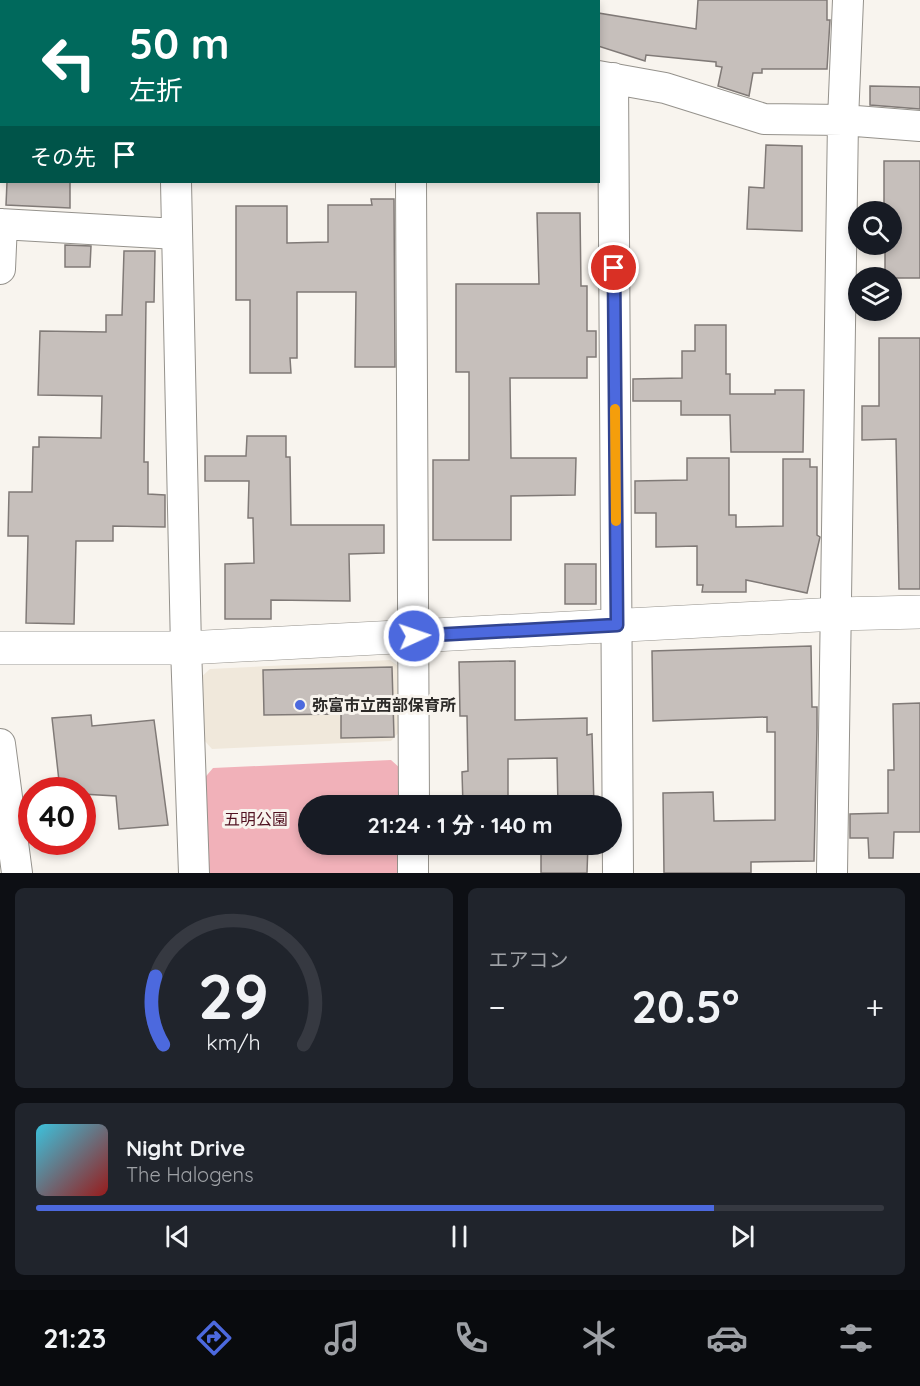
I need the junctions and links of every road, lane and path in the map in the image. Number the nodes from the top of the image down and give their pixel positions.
1 (848, 0) edge
2 (606, 77) edge
3 (843, 120) junction
4 (920, 126) edge
5 (176, 183) edge
6 (411, 183) edge
7 (1, 224) edge
8 (177, 234) junction
9 (0, 269) edge
10 (920, 612) edge
11 (837, 614) junction
12 (617, 625) junction
13 (414, 636) junction
14 (0, 648) edge
15 (186, 648) junction
16 (0, 744) edge
17 (414, 795) edge
18 (413, 855) edge
19 (17, 873) edge
20 (194, 873) edge
21 (413, 873) edge
22 (618, 873) edge
23 (832, 873) edge

1 - 3 street
2 - 3 street
2 - 12 street
3 - 4 street
3 - 11 street
5 - 8 street
6 - 13 street
7 - 8 street
7 - 9 street
8 - 15 street
10 - 11 street
11 - 12 street
11 - 23 street
12 - 13 street
12 - 22 street
13 - 15 street
13 - 17 street
14 - 15 street
15 - 20 street
16 - 19 street
18 - 21 street

